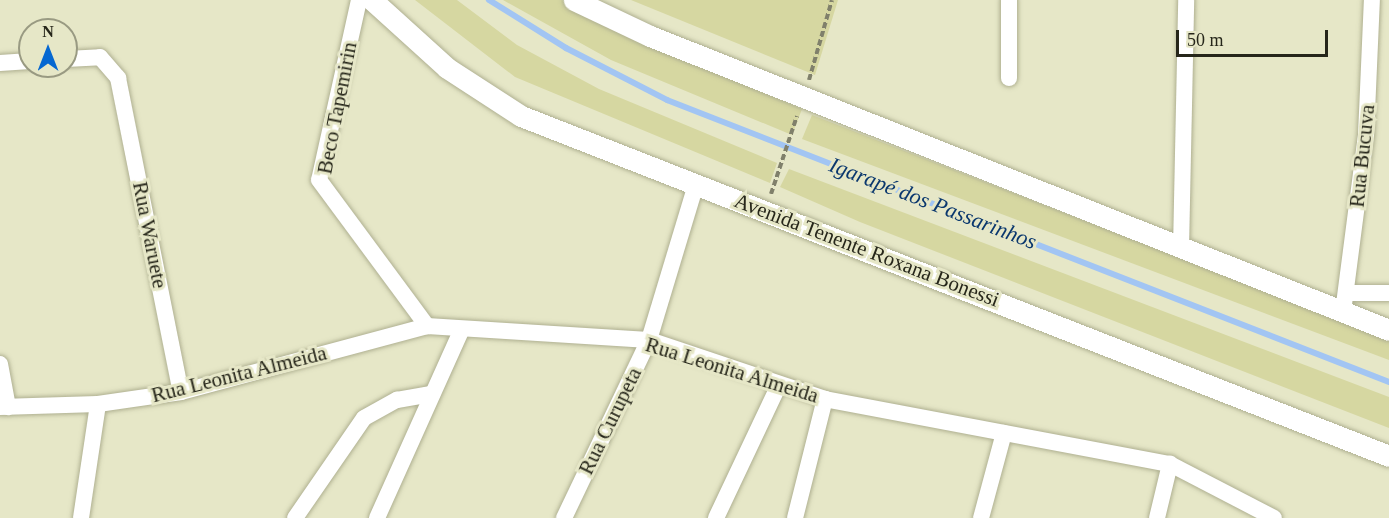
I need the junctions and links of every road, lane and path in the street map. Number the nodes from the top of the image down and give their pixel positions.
1 (359, 0) edge
2 (372, 0) edge
3 (574, 0) edge
4 (832, 0) edge
5 (1009, 0) edge
6 (1186, 0) edge
7 (1372, 0) edge
8 (78, 58) edge
9 (18, 62) edge
10 (0, 63) edge
11 (1010, 78) dead end
12 (801, 105) junction
13 (696, 184) junction
14 (769, 200) dead end
15 (1181, 249) junction
16 (1389, 293) edge
17 (1344, 302) junction
18 (427, 326) junction
19 (462, 329) junction
20 (1389, 330) edge
21 (649, 340) junction
22 (0, 363) edge
23 (778, 387) junction
24 (182, 392) junction
25 (432, 394) junction
26 (825, 399) junction
27 (98, 404) junction
28 (4, 407) edge
29 (1004, 433) junction
30 (1389, 456) edge
31 (1170, 464) junction
32 (81, 518) edge
33 (295, 518) edge
34 (377, 518) edge
35 (564, 518) edge
36 (716, 518) edge
37 (795, 518) edge
38 (981, 518) edge
39 (1157, 518) edge
40 (1274, 518) edge

1 - 18 street, Beco Tapemirin
2 - 13 street, Avenida Tenente Roxana Bonessi
3 - 12 street
4 - 12 path
5 - 11 street
6 - 15 street
7 - 17 street, Rua Bucuva
8 - 24 street, Rua Waruete
9 - 10 street
12 - 14 path
12 - 15 street
13 - 21 street, Rua Curupeta
13 - 30 street, Avenida Tenente Roxana Bonessi
15 - 17 street
16 - 17 street
17 - 20 street
18 - 19 street, Rua Leonita Almeida
18 - 24 street, Rua Leonita Almeida
19 - 21 street, Rua Leonita Almeida
19 - 25 street
21 - 23 street, Rua Leonita Almeida
21 - 35 street, Rua Curupeta
22 - 28 street
23 - 26 street, Rua Leonita Almeida
23 - 36 street
24 - 27 street, Rua Leonita Almeida
25 - 33 street
25 - 34 street
26 - 29 street, Rua Leonita Almeida
26 - 37 street
27 - 28 street, Rua Leonita Almeida
27 - 32 street
29 - 31 street, Rua Leonita Almeida
29 - 38 street
31 - 39 street
31 - 40 street, Rua Leonita Almeida

